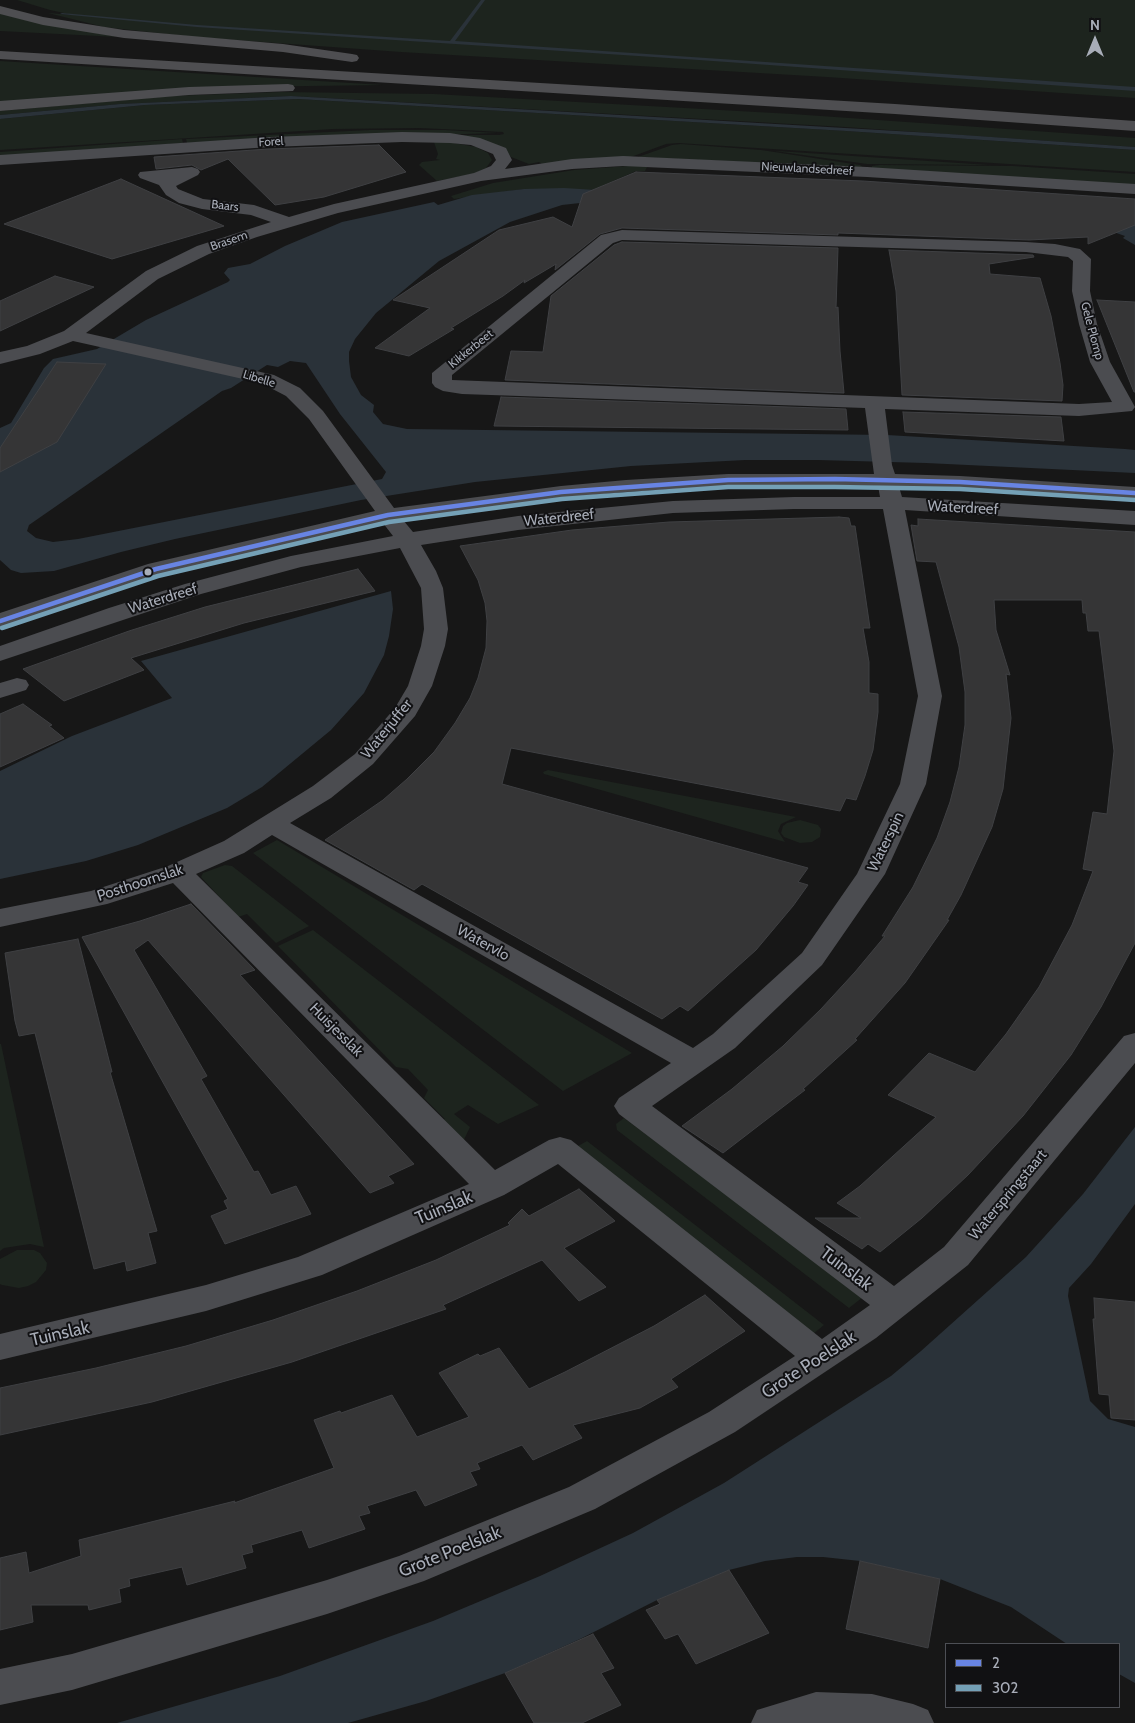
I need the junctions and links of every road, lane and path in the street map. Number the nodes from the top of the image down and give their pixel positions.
1 (0, 10) edge
2 (88, 42) dead end
3 (0, 55) edge
4 (0, 106) edge
5 (895, 109) junction
6 (1135, 126) edge
7 (0, 160) edge
8 (504, 160) junction
9 (545, 168) junction
10 (480, 177) junction
11 (168, 184) dead end
12 (1135, 189) edge
13 (287, 222) junction
14 (852, 242) joint
15 (71, 334) junction
16 (0, 360) edge
17 (874, 402) junction
18 (1130, 407) edge
19 (887, 482) junction
20 (1135, 493) edge
21 (383, 508) junction
22 (1135, 518) edge
23 (407, 540) junction
24 (0, 621) edge
25 (0, 654) edge
26 (272, 824) junction
27 (178, 872) junction
28 (0, 918) edge
29 (1135, 1044) edge
30 (694, 1062) junction
31 (630, 1106) joint
32 (492, 1187) junction
33 (894, 1306) junction
34 (864, 1329) joint
35 (0, 1347) edge
36 (822, 1358) junction
37 (0, 1687) edge
38 (772, 1723) edge
39 (912, 1723) edge

1 - 2 highway
3 - 5 highway
4 - 5 highway
5 - 6 highway
7 - 8 street, Forel
8 - 9 street
8 - 10 street
9 - 10 street, Nieuwlandsedreef
9 - 12 street, Nieuwlandsedreef
10 - 13 street, Brasem
11 - 13 street, Baars
13 - 15 street, Brasem
14 - 17 street, Kikkerbeet
14 - 18 street, Gele Plomp
15 - 16 street, Brasem
15 - 21 street, Libelle
17 - 18 street, Gele Plomp
17 - 19 street, Waterspin
19 - 20 street, Waterdreef
19 - 21 street, Waterdreef
19 - 22 street, Waterdreef
19 - 23 street, Waterdreef
19 - 30 street, Waterspin
21 - 23 street, Waterjuffer
21 - 24 street, Waterdreef
23 - 25 street, Waterdreef
23 - 26 street, Waterjuffer
26 - 27 street, Posthoornslak
26 - 30 street, Watervlo
27 - 28 street, Posthoornslak
27 - 32 street, Huisjesslak
29 - 33 street, Waterspringstaart
30 - 31 street, Waterspin
31 - 33 street, Tuinslak
32 - 35 street, Tuinslak
32 - 36 street, Tuinslak
33 - 34 street, Waterspringstaart
34 - 36 street, Grote Poelslak
36 - 37 street, Grote Poelslak
38 - 39 street

